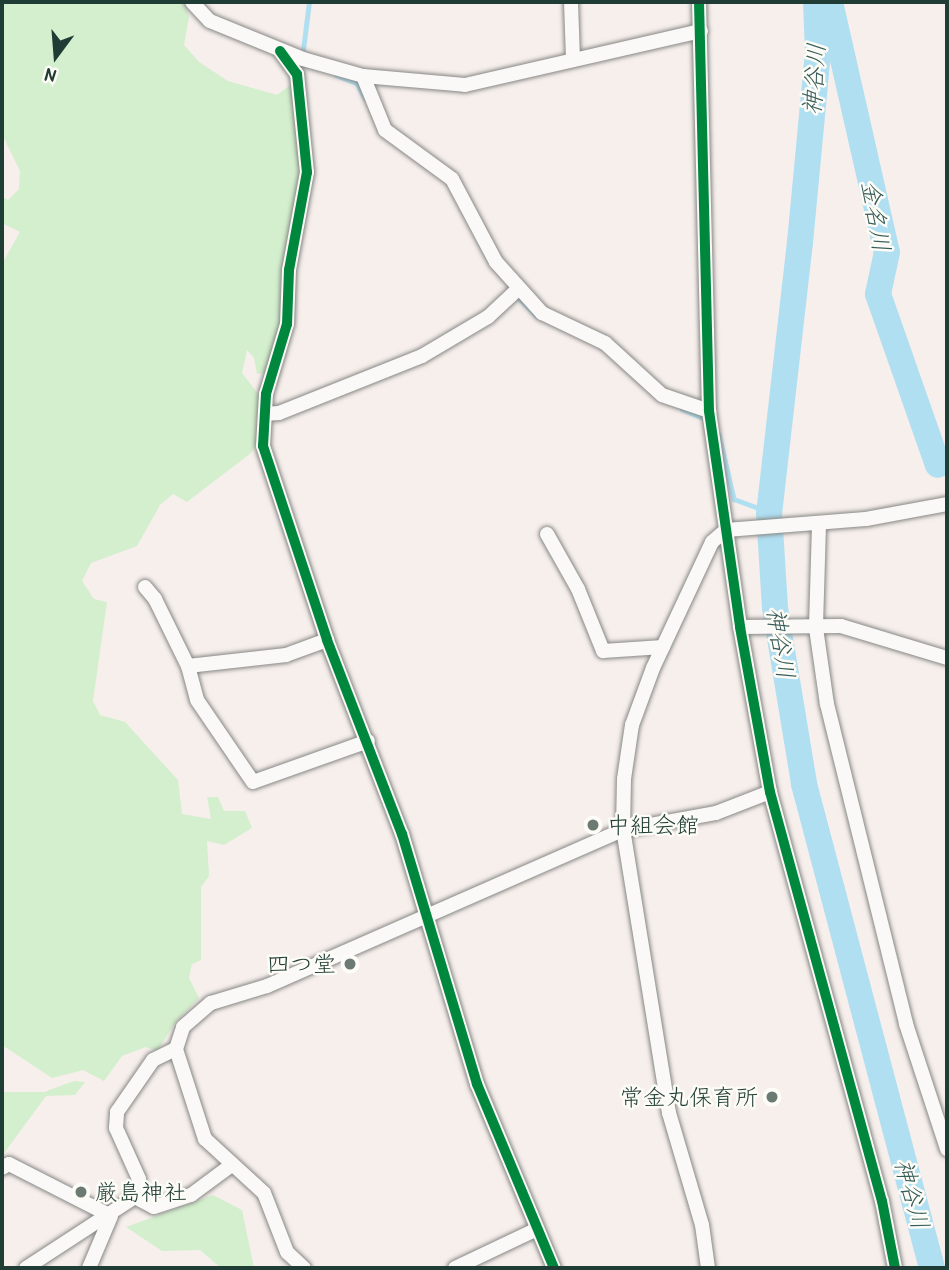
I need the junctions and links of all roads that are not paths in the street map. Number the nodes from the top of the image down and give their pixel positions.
1 (192, 2) edge
2 (571, 2) edge
3 (699, 2) edge
4 (701, 31) junction
5 (280, 51) junction
6 (573, 60) junction
7 (363, 76) junction
8 (519, 288) junction
9 (709, 411) junction
10 (265, 414) junction
11 (947, 504) edge
12 (819, 525) junction
13 (730, 529) junction
14 (547, 534) dead end
15 (145, 587) dead end
16 (740, 627) junction
17 (816, 628) junction
18 (327, 640) junction
19 (663, 647) junction
20 (947, 658) edge
21 (188, 666) junction
22 (368, 741) junction
23 (770, 792) junction
24 (624, 830) junction
25 (428, 913) junction
26 (176, 1049) junction
27 (947, 1149) edge
28 (230, 1166) junction
29 (2, 1168) edge
30 (135, 1197) junction
31 (111, 1216) junction
32 (537, 1228) junction
33 (26, 1268) edge
34 (89, 1268) edge
35 (304, 1268) edge
36 (455, 1268) edge
37 (554, 1268) edge
38 (708, 1268) edge
39 (895, 1268) edge

1 - 5 street
2 - 6 street
3 - 4 street
4 - 6 street
4 - 9 street
5 - 7 street
5 - 10 street
6 - 7 street
7 - 8 street
8 - 9 street
8 - 10 street
9 - 13 street
10 - 18 street
11 - 12 street
12 - 13 street
12 - 17 street
13 - 16 street
13 - 19 street
14 - 19 street
15 - 21 street
16 - 17 street
16 - 23 street
17 - 20 street
17 - 27 street
18 - 21 street
18 - 22 street
19 - 24 street
21 - 22 street
22 - 25 street
23 - 24 street
23 - 39 street
24 - 25 street
24 - 38 street
25 - 26 street
25 - 32 street
26 - 28 street
26 - 30 street
28 - 30 street
28 - 35 street
29 - 31 street
30 - 31 street
31 - 33 street
31 - 34 street
32 - 36 street
32 - 37 street

